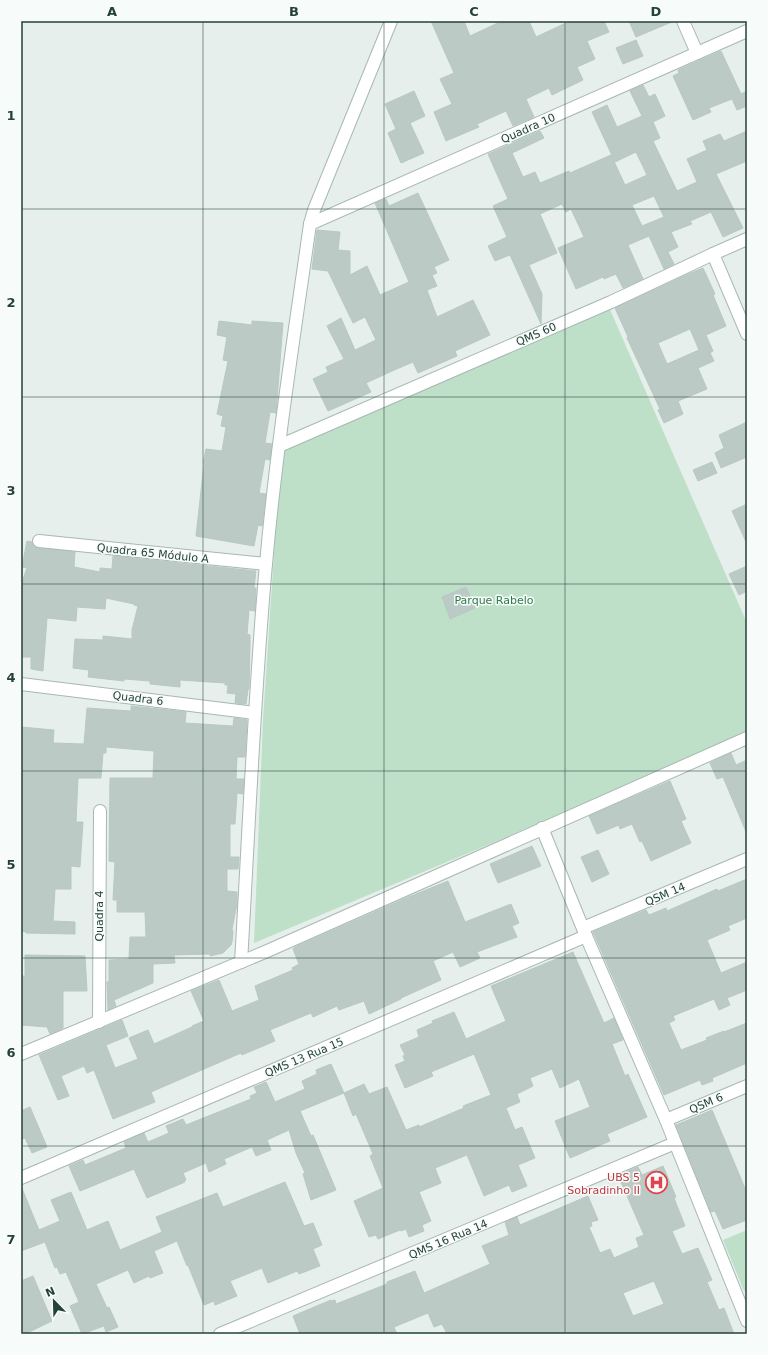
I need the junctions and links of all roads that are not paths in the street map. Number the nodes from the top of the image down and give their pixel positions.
1 (392, 21) edge
2 (683, 21) edge
3 (747, 31) edge
4 (697, 53) junction
5 (310, 224) junction
6 (747, 239) edge
7 (713, 254) junction
8 (747, 334) edge
9 (279, 446) junction
10 (39, 542) dead end
11 (266, 564) junction
12 (21, 684) edge
13 (255, 713) junction
14 (747, 738) edge
15 (100, 811) dead end
16 (542, 828) junction
17 (747, 859) edge
18 (585, 932) junction
19 (241, 962) junction
20 (99, 1022) junction
21 (21, 1054) edge
22 (747, 1086) edge
23 (666, 1120) junction
24 (675, 1143) junction
25 (21, 1178) edge
26 (747, 1321) edge
27 (220, 1334) edge

1 - 5 street
2 - 4 street
3 - 4 street, Quadra 10
4 - 5 street, Quadra 10
5 - 9 street
6 - 7 street, QMS 60
7 - 8 street
7 - 9 street, QMS 60
9 - 11 street
10 - 11 street, Quadra 65 Módulo A
11 - 13 street
12 - 13 street, Quadra 6
13 - 19 street
14 - 16 street
15 - 20 street, Quadra 4
16 - 18 street
16 - 19 street
17 - 18 street, QSM 14
18 - 23 street
18 - 25 street, QMS 13 Rua 15
19 - 20 street
20 - 21 street
22 - 23 street, QSM 6
23 - 24 street
24 - 26 street
24 - 27 street, QMS 16 Rua 14

